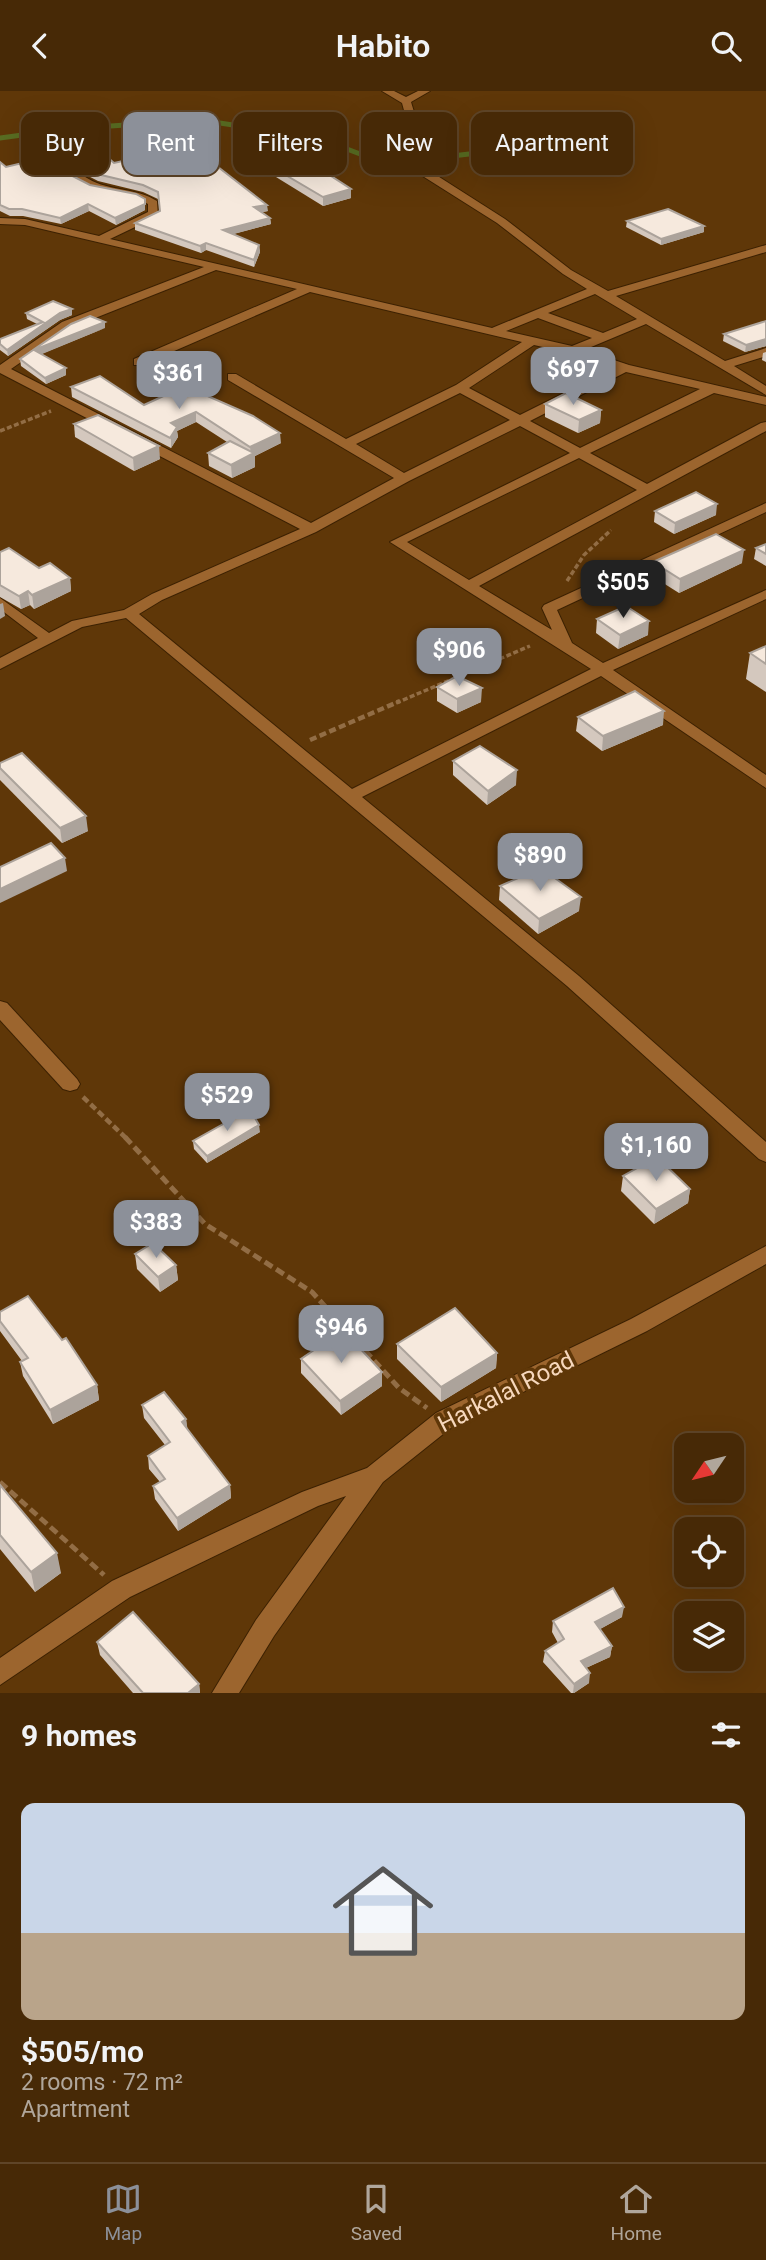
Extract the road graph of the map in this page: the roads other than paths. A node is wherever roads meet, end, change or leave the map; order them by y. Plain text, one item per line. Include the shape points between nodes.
1 (387, 91) edge
2 (425, 91) edge
3 (406, 101) junction
4 (73, 175) edge
5 (0, 221) edge
6 (25, 222) junction
7 (0, 232) edge
8 (101, 240) junction
9 (766, 249) edge
10 (214, 267) junction
11 (307, 289) junction
12 (600, 293) junction
13 (536, 313) junction
14 (645, 320) junction
15 (492, 332) junction
16 (602, 337) junction
17 (530, 342) junction
18 (573, 350) junction
19 (766, 352) edge
20 (138, 362) dead end
21 (722, 366) junction
22 (625, 368) junction
23 (232, 377) dead end
24 (460, 388) junction
25 (713, 389) junction
26 (766, 391) edge
27 (766, 401) edge
28 (519, 420) junction
29 (766, 426) edge
30 (344, 445) junction
31 (580, 453) junction
32 (404, 478) junction
33 (648, 490) junction
34 (766, 507) edge
35 (311, 529) junction
36 (468, 586) junction
37 (766, 594) edge
38 (0, 602) edge
39 (129, 613) junction
40 (49, 640) junction
41 (559, 641) junction
42 (0, 664) edge
43 (601, 670) junction
44 (766, 783) edge
45 (351, 796) junction
46 (0, 1008) edge
47 (70, 1084) road end
48 (766, 1154) edge
49 (766, 1254) edge
50 (375, 1475) junction
51 (0, 1673) edge
52 (225, 1693) edge

1 - 3 street
2 - 3 street
3 - 12 street via 413,125 401,145 406,161 501,221
4 - 8 street via 96,187 140,195 153,203 154,213
5 - 6 street
6 - 7 street
6 - 8 street
8 - 10 street
9 - 12 street
10 - 11 street
10 - 35 street via 66,325 2,369
11 - 15 street
11 - 20 street
12 - 13 street
12 - 14 street
13 - 15 street
13 - 16 street
14 - 16 street
14 - 21 street
15 - 17 street
16 - 18 street
17 - 18 street
17 - 24 street
18 - 22 street
19 - 21 street
21 - 26 street
22 - 25 street
22 - 28 street
23 - 30 street
24 - 28 street
24 - 30 street
25 - 27 street
25 - 31 street
28 - 31 street
28 - 32 street
29 - 33 street
30 - 32 street
31 - 33 street
31 - 36 street via 397,542
32 - 35 street
33 - 36 street
34 - 41 street via 549,608
35 - 39 street
36 - 41 street
37 - 43 street
38 - 40 street
39 - 40 street via 77,624
39 - 45 street
40 - 42 street
41 - 43 street
43 - 44 street
43 - 45 street
45 - 48 street via 573,981
46 - 47 street
49 - 50 street, Harkalal Road via 639,1325 444,1420
50 - 51 street via 310,1499 121,1589
50 - 52 street, Harkalal Road via 265,1627

